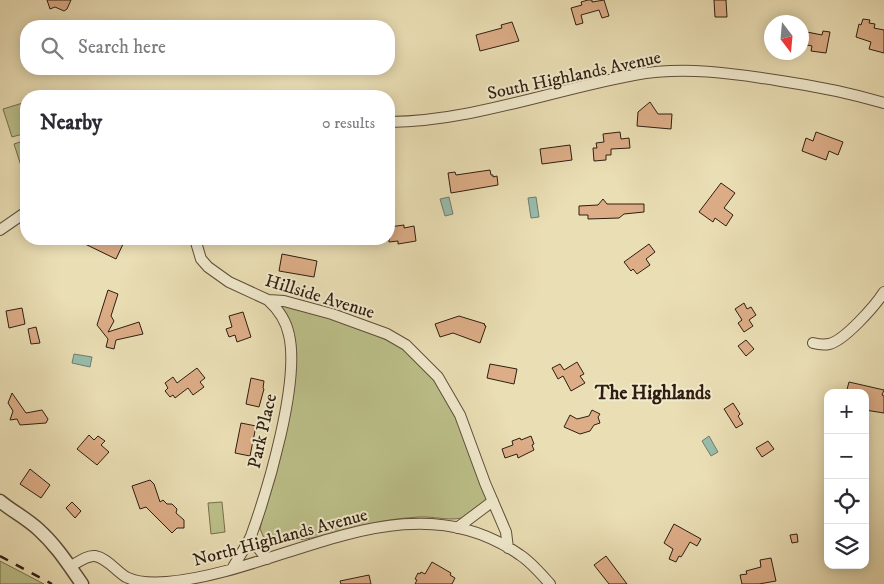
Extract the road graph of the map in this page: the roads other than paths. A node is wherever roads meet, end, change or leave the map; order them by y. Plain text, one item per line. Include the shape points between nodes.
1 (884, 103) edge
2 (395, 122) edge
3 (20, 216) edge
4 (0, 230) edge
5 (197, 245) edge
6 (884, 292) edge
7 (268, 300) junction
8 (813, 343) dead end
9 (0, 501) edge
10 (493, 501) junction
11 (457, 528) junction
12 (250, 538) junction
13 (508, 548) junction
14 (267, 558) junction
15 (232, 569) junction
16 (76, 575) edge
17 (550, 584) edge

1 - 2 street, South Highlands Avenue via 816,86 744,75 704,71 663,72 634,75 442,118
3 - 4 street
5 - 7 street, Hillside Avenue via 201,259 208,267 228,282
6 - 8 street via 845,334 830,344
7 - 10 street, Hillside Avenue via 332,314 387,334 406,345 438,377 447,391 460,415
7 - 12 street, Park Place via 285,320 289,335 289,380 276,448
9 - 16 street via 38,529
10 - 11 street
10 - 13 street, Hillside Avenue via 506,532
11 - 13 street, North Highlands Avenue via 481,533
11 - 14 street, North Highlands Avenue via 439,524 385,526 323,540
12 - 14 street
12 - 15 street, Park Place
13 - 17 street, North Highlands Avenue via 521,555
14 - 15 street, North Highlands Avenue
15 - 16 street, North Highlands Avenue via 193,578 153,582 127,577 94,556 89,557

